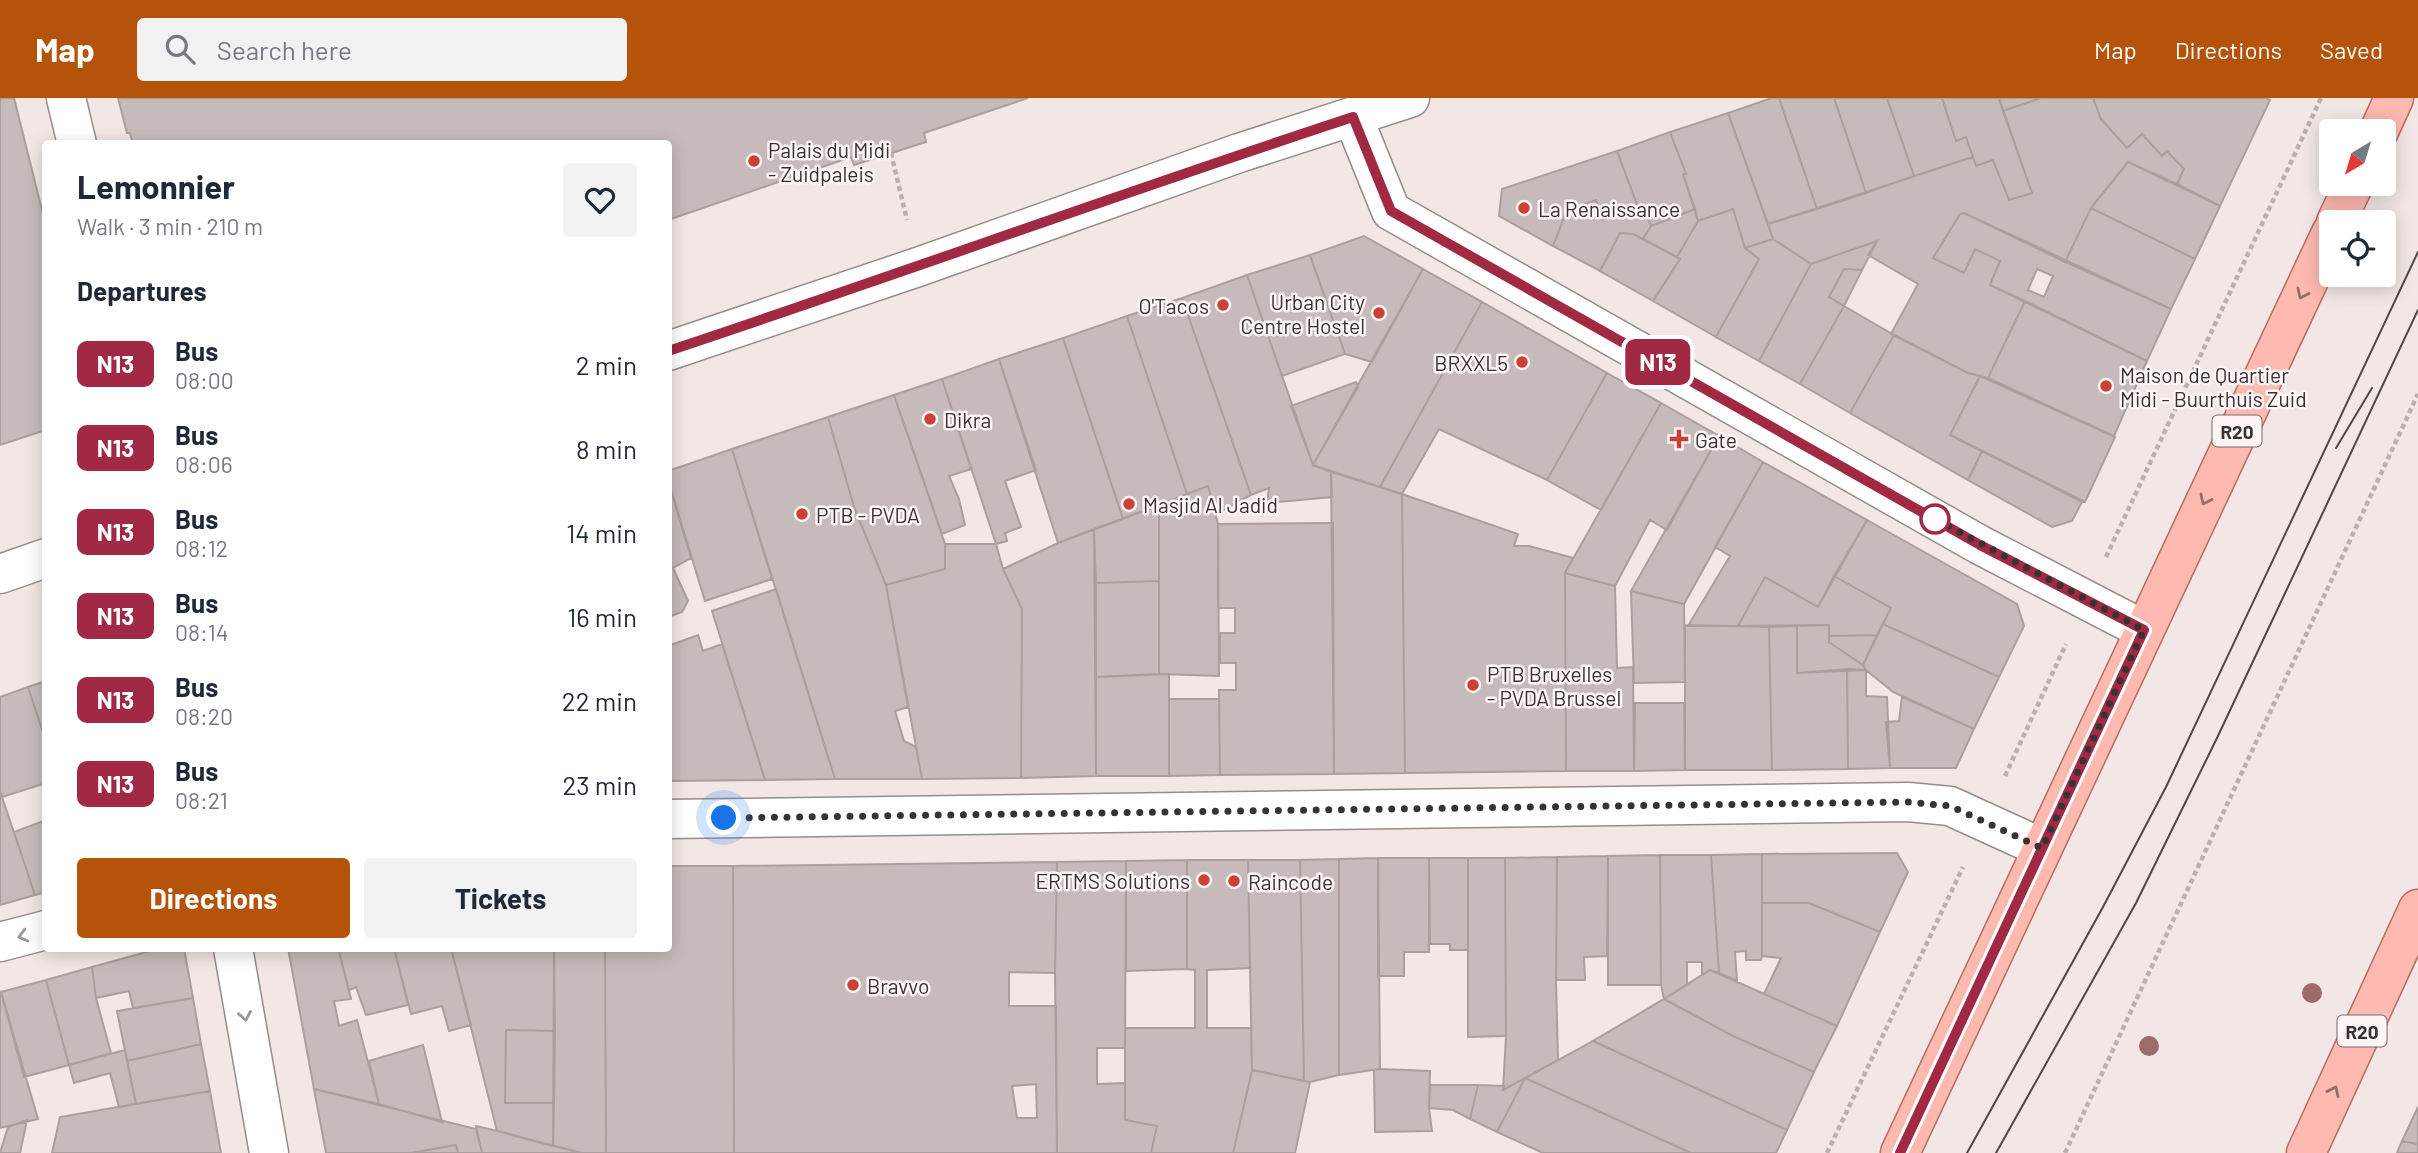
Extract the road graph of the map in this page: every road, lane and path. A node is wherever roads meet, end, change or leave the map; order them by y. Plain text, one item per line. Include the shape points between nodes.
1 (66, 98) edge
2 (1410, 98) edge
3 (2394, 98) edge
4 (1353, 117) junction
5 (2384, 119) edge
6 (76, 140) edge
7 (891, 153) dead end
8 (2319, 258) edge
9 (918, 267) junction
10 (672, 350) edge
11 (2418, 394) edge
12 (42, 559) edge
13 (0, 574) edge
14 (2144, 630) junction
15 (672, 819) edge
16 (2042, 848) junction
17 (2418, 909) edge
18 (42, 931) edge
19 (0, 942) edge
20 (234, 952) edge
21 (269, 1153) edge
22 (1900, 1153) edge
23 (2065, 1153) edge
24 (2306, 1153) edge

1 - 6 street
2 - 4 street
3 - 5 main road
4 - 9 street
4 - 14 street via 1391,211 1980,545
7 - 9 path
8 -> 14 main road, R20
9 - 10 street
11 - 23 path
12 - 13 street
14 - 16 main road, R20
15 - 16 street via 1908,802 1950,806
16 - 22 main road, R20
24 -> 17 main road, R20
18 -> 19 street
20 -> 21 street

